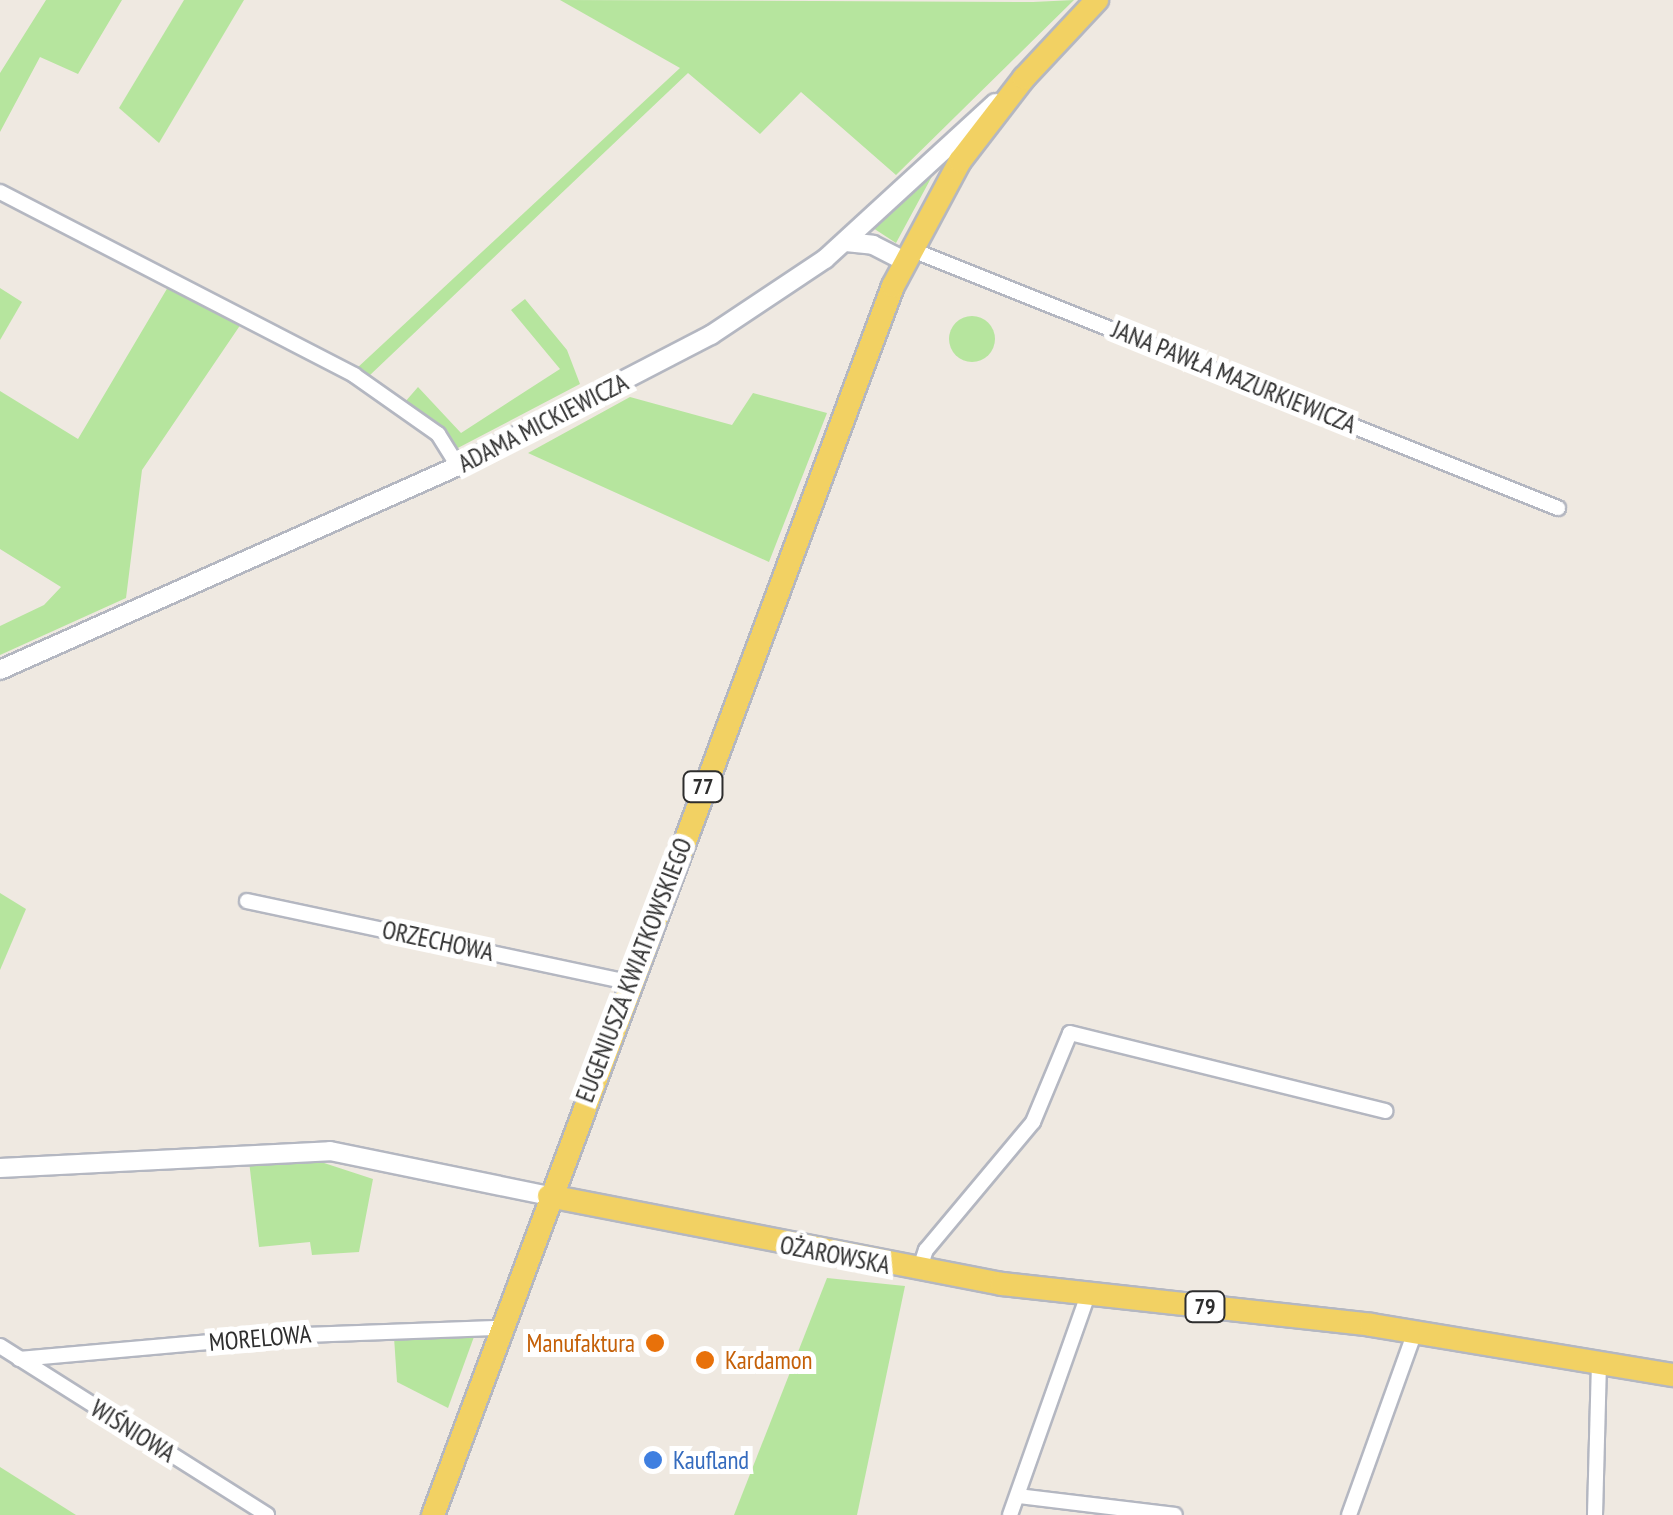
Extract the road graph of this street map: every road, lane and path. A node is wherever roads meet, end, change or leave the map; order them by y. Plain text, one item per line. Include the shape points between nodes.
1 (1097, 0) edge
2 (1024, 78) junction
3 (0, 192) edge
4 (846, 242) junction
5 (907, 255) junction
6 (458, 466) junction
7 (1558, 508) dead end
8 (0, 670) edge
9 (247, 901) dead end
10 (629, 982) junction
11 (1386, 1111) dead end
12 (0, 1168) edge
13 (549, 1196) junction
14 (918, 1270) junction
15 (1088, 1294) junction
16 (500, 1328) junction
17 (1415, 1332) junction
18 (0, 1346) edge
19 (20, 1358) junction
20 (1599, 1363) junction
21 (1673, 1375) edge
22 (1018, 1496) junction
23 (266, 1515) edge
24 (432, 1515) edge
25 (1010, 1515) edge
26 (1175, 1515) edge
27 (1349, 1515) edge
28 (1596, 1515) edge

1 - 2 main road, ADAMA MICKIEWICZA / 77
2 - 4 street, ADAMA MICKIEWICZA
2 - 5 main road, ADAMA MICKIEWICZA / 77 via 952,174
3 - 6 street via 354,375 438,434
4 - 5 street
4 - 6 street, ADAMA MICKIEWICZA via 724,328
5 - 7 street, JANA PAWŁA MAZURKIEWICZA
5 - 10 main road, EUGENIUSZA KWIATKOWSKIEGO / 77
6 - 8 street, ADAMA MICKIEWICZA
9 - 10 street, ORZECHOWA
10 - 13 main road, EUGENIUSZA KWIATKOWSKIEGO / 77
11 - 14 street via 1070,1033 1033,1122 926,1250
12 - 13 street, OŻAROWSKA via 330,1151
13 - 14 main road, OŻAROWSKA / 79
13 - 16 main road, EUGENIUSZA KWIATKOWSKIEGO / 77
14 - 15 main road, OŻAROWSKA / 79
15 - 17 main road, OŻAROWSKA / 79
15 - 22 street
16 - 19 street, MORELOWA via 297,1334
16 - 24 main road, EUGENIUSZA KWIATKOWSKIEGO / 77
17 - 20 main road, OŻAROWSKA / 79
17 - 27 street
18 - 19 street, WIŚNIOWA
19 - 23 street, WIŚNIOWA
20 - 21 main road, OŻAROWSKA / 79
20 - 28 street
22 - 25 street
22 - 26 street

